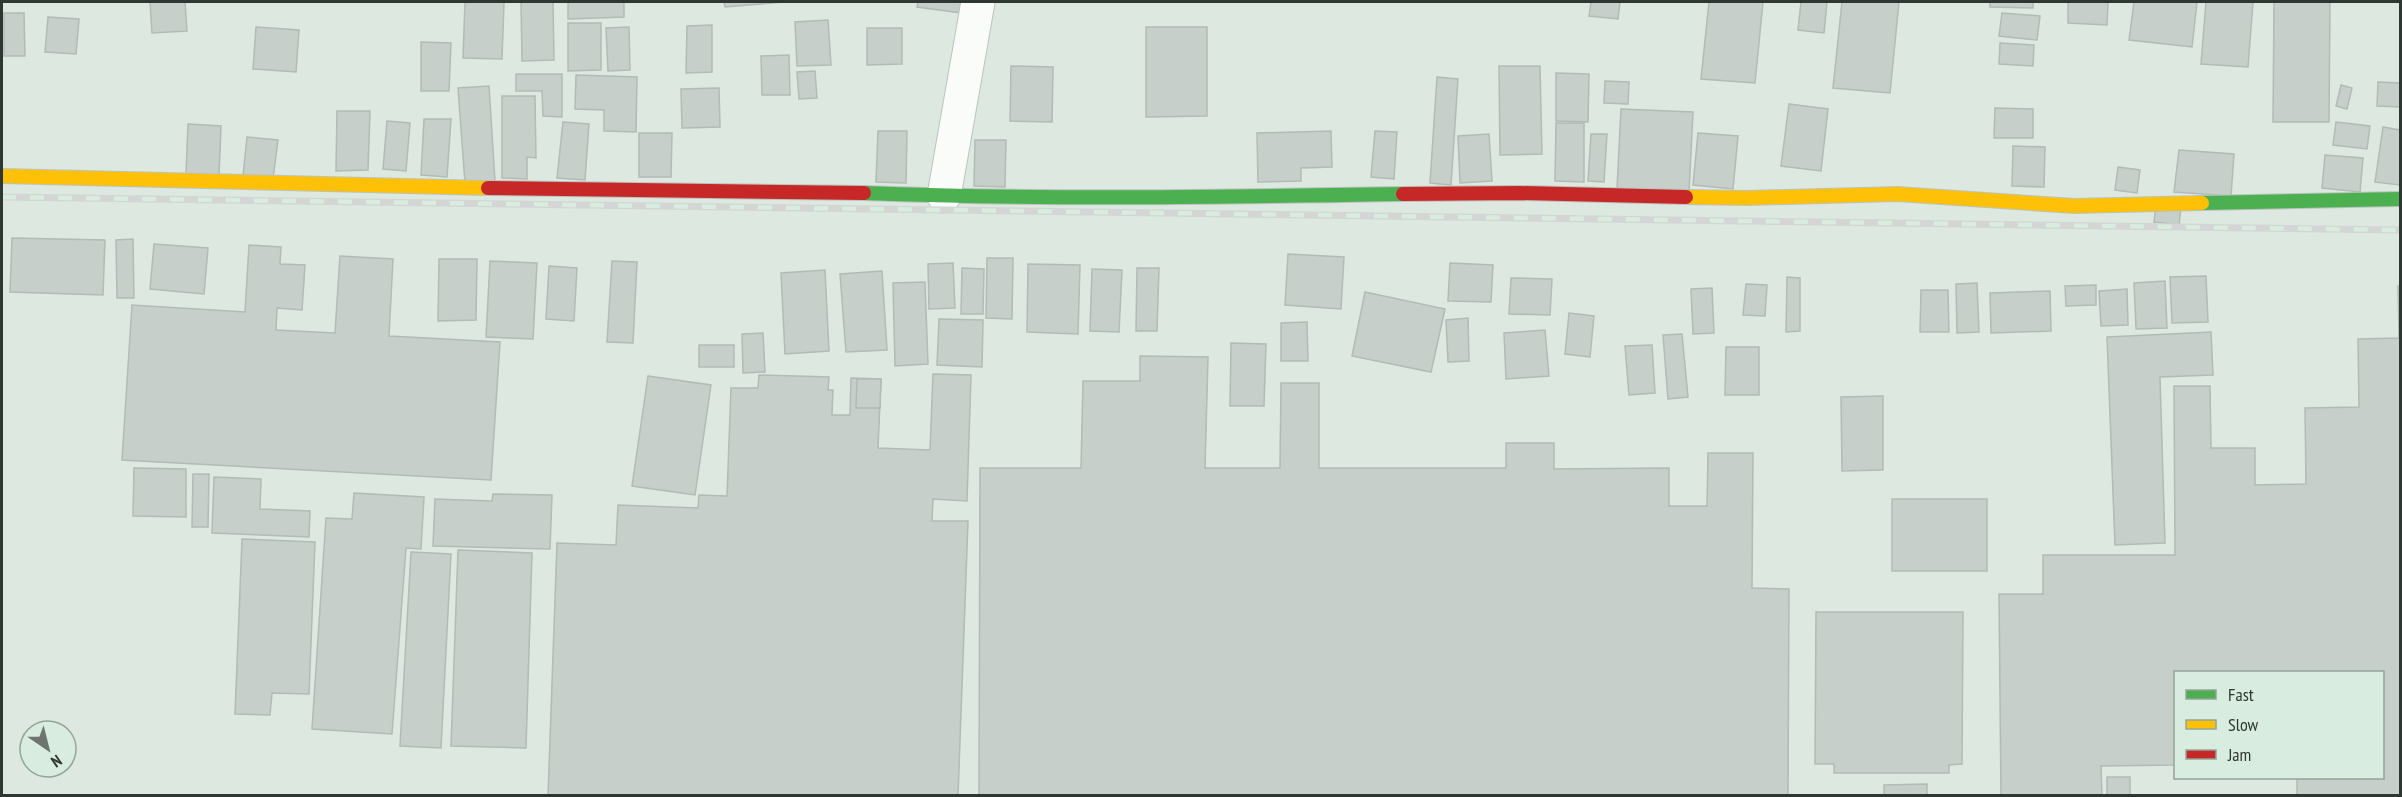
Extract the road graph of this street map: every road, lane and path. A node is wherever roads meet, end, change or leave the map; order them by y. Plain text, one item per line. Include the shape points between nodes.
1 (978, 2) edge
2 (2, 176) edge
3 (944, 196) junction
4 (2400, 199) edge

1 - 3 street
2 - 3 street
3 - 4 street via 1520,193 1747,198 1897,194 2074,206

